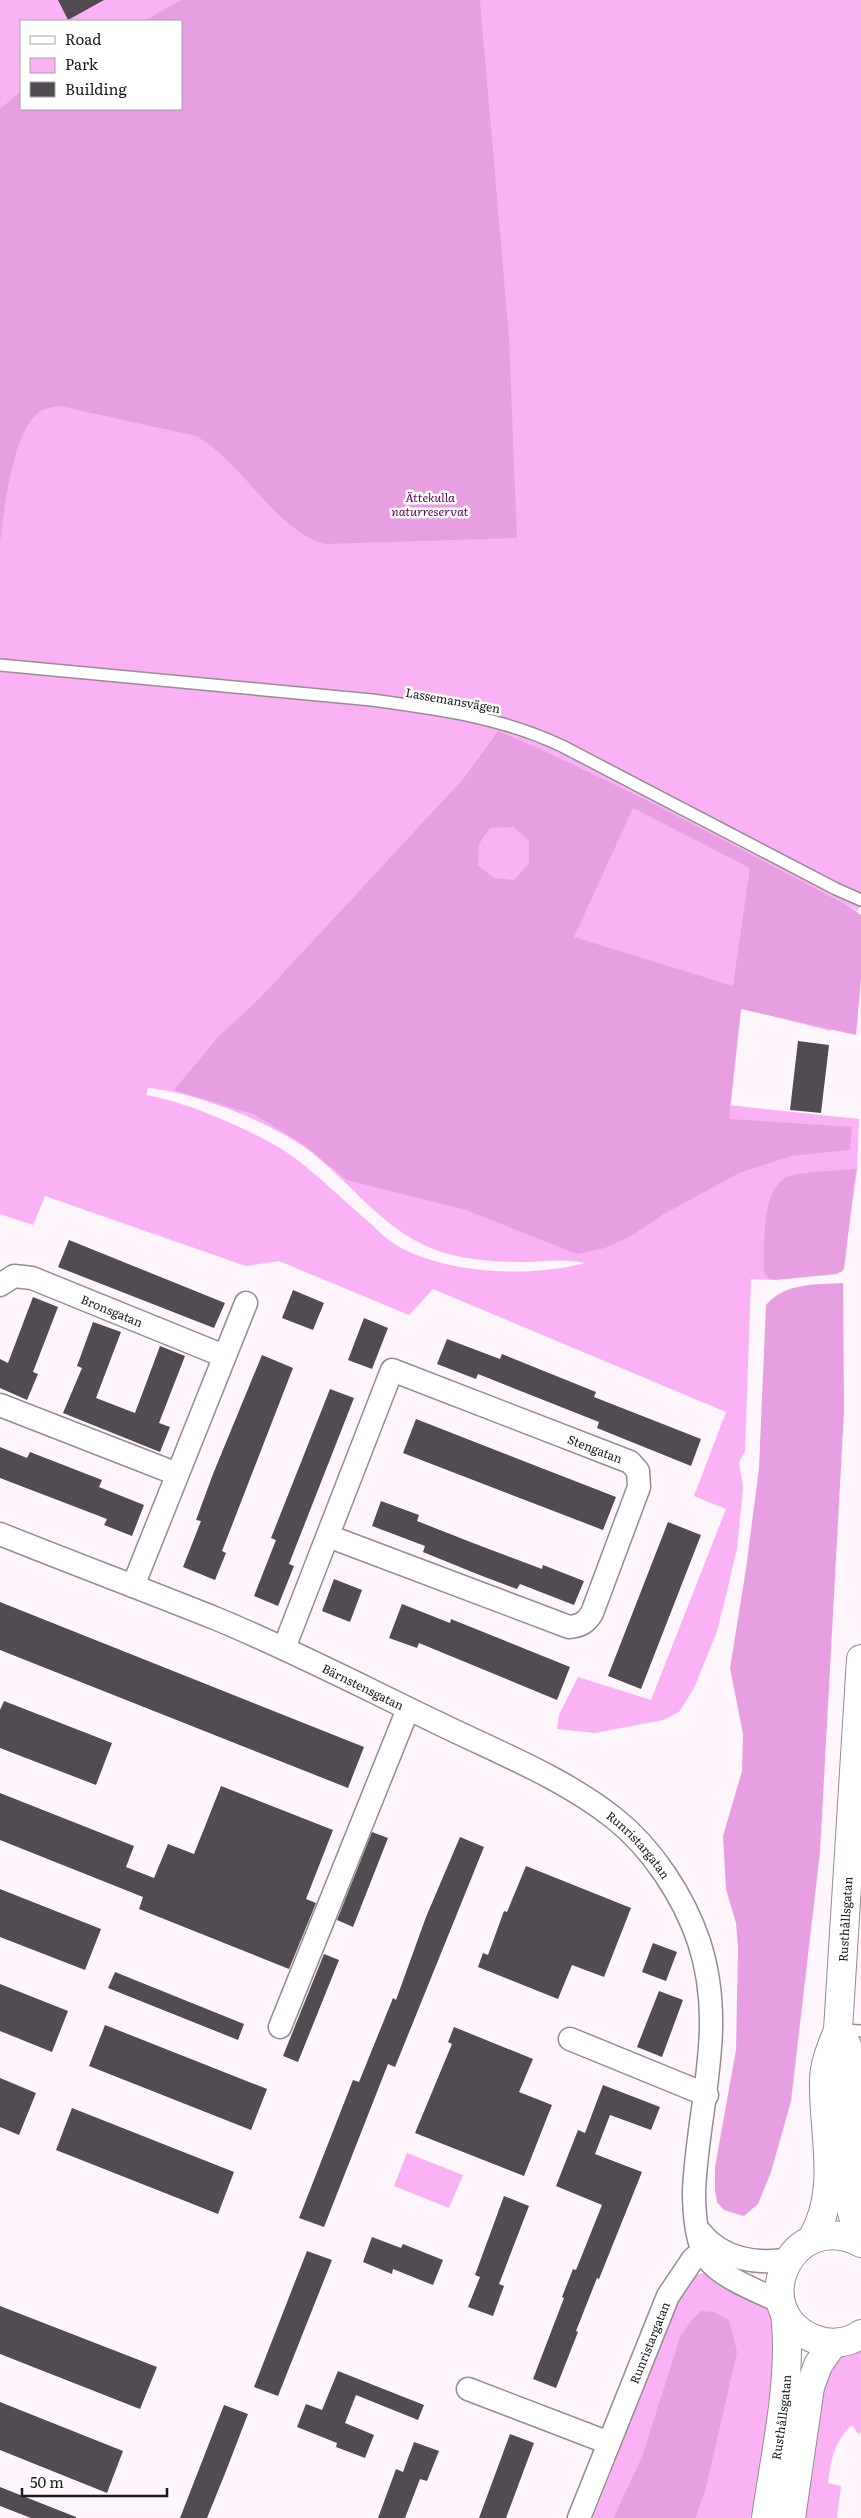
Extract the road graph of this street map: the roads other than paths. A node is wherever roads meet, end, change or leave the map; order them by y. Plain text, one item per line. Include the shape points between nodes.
1 (0, 665) edge
2 (861, 900) edge
3 (0, 1285) edge
4 (246, 1303) dead end
5 (224, 1356) junction
6 (0, 1405) edge
7 (178, 1474) junction
8 (0, 1534) edge
9 (328, 1536) junction
10 (133, 1586) junction
11 (284, 1648) junction
12 (861, 1659) edge
13 (408, 1708) junction
14 (858, 1778) edge
15 (280, 2028) dead end
16 (850, 2031) edge
17 (570, 2039) dead end
18 (706, 2096) junction
19 (812, 2239) junction
20 (861, 2239) edge
21 (704, 2242) junction
22 (861, 2243) edge
23 (789, 2259) junction
24 (787, 2315) junction
25 (853, 2337) edge
26 (468, 2389) dead end
27 (609, 2443) junction
28 (579, 2518) edge
29 (766, 2518) edge
30 (791, 2518) edge

1 - 2 lane, Lassemansvägen via 372,700 499,722 562,746
3 - 5 street, Bronsgatan via 14,1276 32,1278
4 - 5 street
5 - 7 street
6 - 7 street
7 - 10 street
8 - 10 street, Bärnstensgatan
9 - 9 street, Stengatan via 392,1370 630,1462 638,1471 638,1487 592,1613 588,1620 577,1626 569,1627
9 - 11 street, Stengatan
10 - 11 street, Bärnstensgatan
11 - 13 street, Bärnstensgatan
12 - 14 main road, Rusthållsgatan
13 - 15 street, Bärnstensgatan
13 - 18 street, Runristargatan via 562,1784 615,1819 658,1865 699,1942 705,1970 712,2029
14 - 16 main road, Rusthållsgatan
16 - 19 main road, Rusthållsgatan via 828,2056 824,2080 828,2197 824,2216
16 - 20 main road, Rusthållsgatan via 847,2177 850,2204
17 - 18 street
18 - 21 street, Runristargatan via 695,2169 694,2210
19 - 22 main road via 839,2235
19 - 23 main road
21 - 23 street via 745,2259 765,2262
21 - 24 street, Runristargatan via 705,2256 719,2270
21 - 27 street, Runristargatan via 668,2296
23 - 24 main road, Rusthållsgatan via 779,2287
24 - 25 main road via 806,2336
24 - 29 main road, Rusthållsgatan via 786,2369
25 - 30 main road, Rusthållsgatan via 818,2365 810,2387
26 - 27 street
27 - 28 street, Runristargatan

